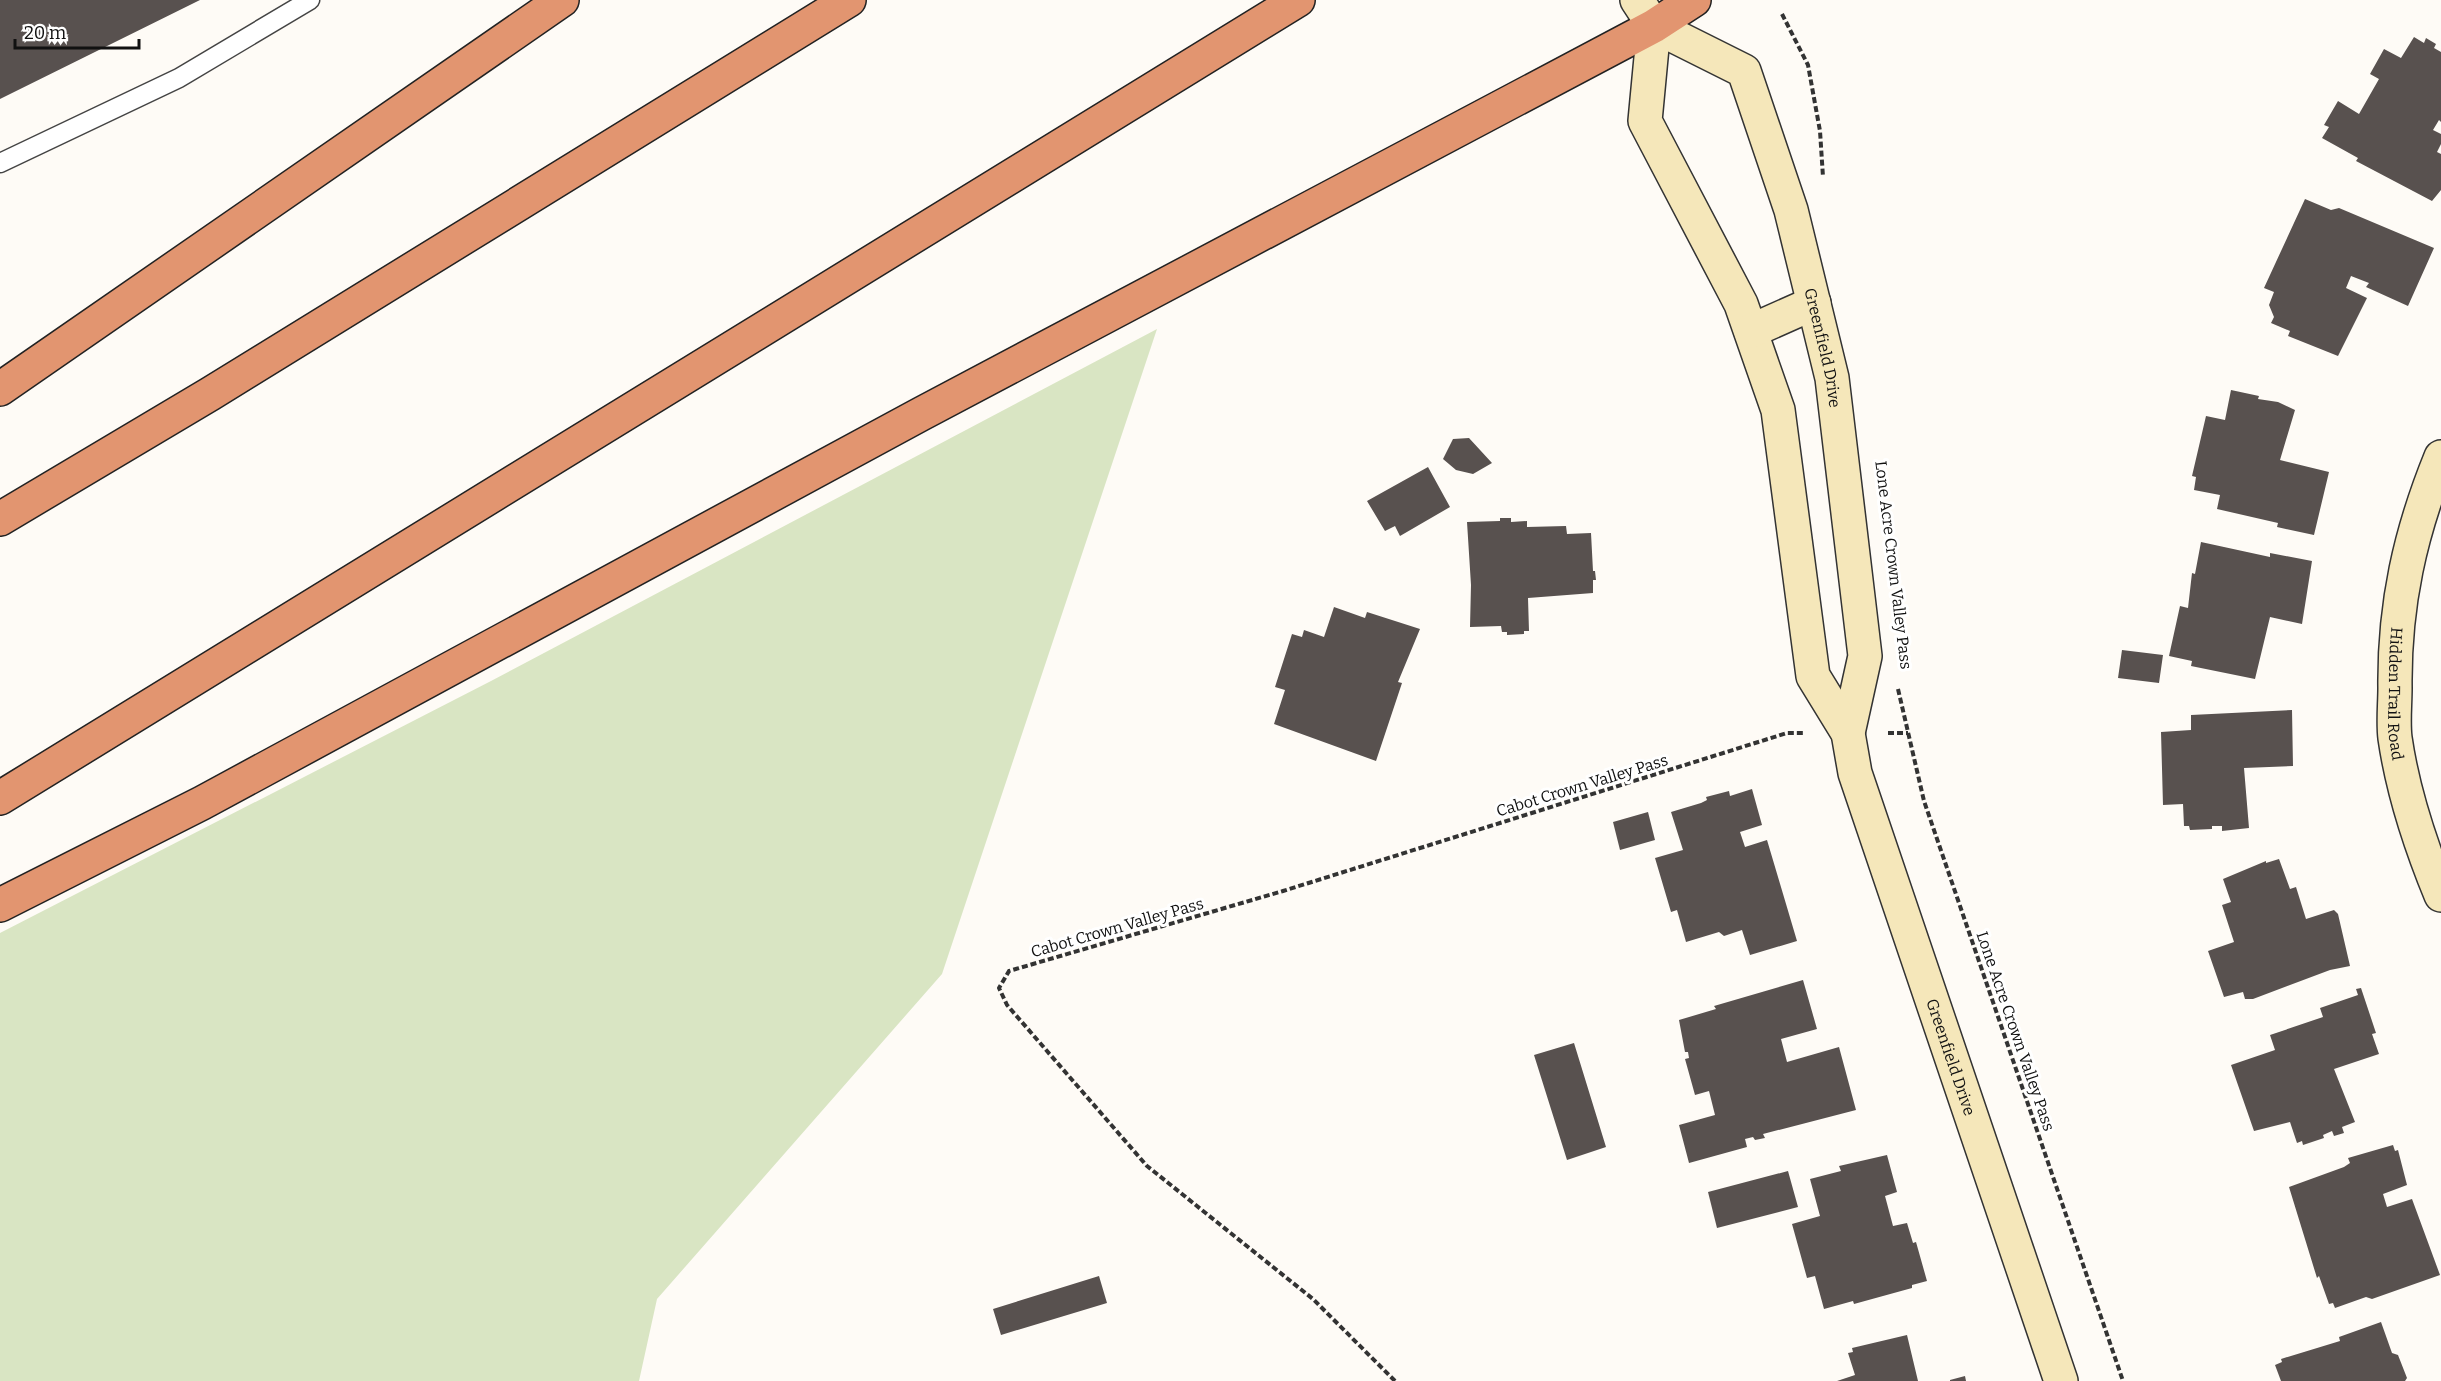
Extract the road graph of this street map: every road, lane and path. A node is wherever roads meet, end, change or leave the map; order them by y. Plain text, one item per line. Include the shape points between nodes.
1 (310, 0) edge
2 (562, 0) edge
3 (849, 0) edge
4 (1298, 0) edge
5 (1694, 0) edge
6 (1645, 13) edge
7 (1782, 14) dead end
8 (0, 163) edge
9 (1824, 189) dead end
10 (1814, 303) junction
11 (1751, 331) junction
12 (0, 389) edge
13 (2441, 457) edge
14 (0, 519) edge
15 (1898, 687) dead end
16 (1787, 733) dead end
17 (1848, 733) junction
18 (0, 798) edge
19 (2441, 895) edge
20 (0, 905) edge
21 (1395, 1381) edge
22 (2061, 1381) edge
23 (2123, 1381) edge

1 - 8 lane via 179,78
2 - 12 highway
3 - 14 highway
4 - 18 highway
5 - 6 highway
6 - 10 street, Greenfield Drive via 1744,72 1791,210
6 - 11 street, Greenfield Drive via 1645,121 1741,304
6 - 20 highway via 921,414 202,803
7 - 9 path via 1808,65 1820,131
10 - 11 street
10 - 17 street, Greenfield Drive via 1832,378 1865,656
11 - 17 street, Greenfield Drive via 1778,410 1813,676
13 - 19 street, Hidden Trail Road via 2421,507 2401,585 2395,659 2395,736 2415,830
15 - 23 path, Lone Acre Crown Valley Pass via 1924,801
16 - 21 path, Cabot Crown Valley Pass via 1294,888 1009,970 999,988 1007,1005 1147,1166 1313,1299
17 - 22 street, Greenfield Drive via 1855,773

